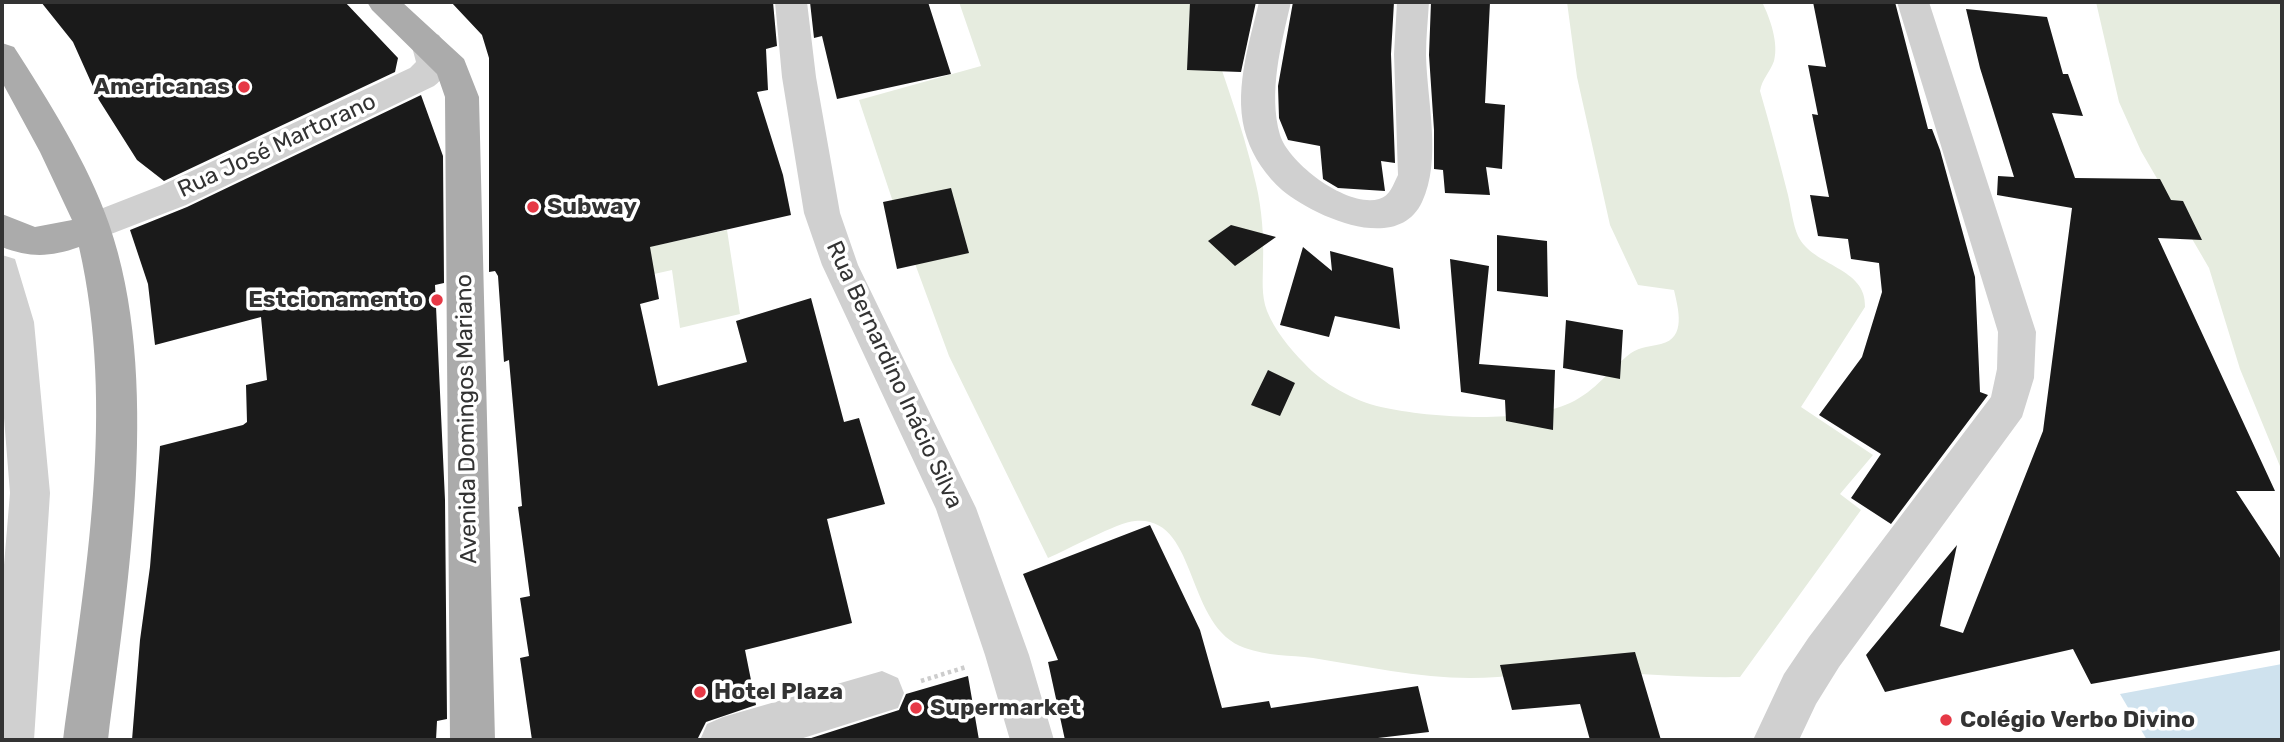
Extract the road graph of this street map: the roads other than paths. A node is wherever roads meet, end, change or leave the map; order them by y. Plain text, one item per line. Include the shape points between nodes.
1 (383, 2) edge
2 (791, 2) edge
3 (1275, 2) edge
4 (1413, 2) edge
5 (1913, 2) edge
6 (427, 43) junction
7 (2, 55) edge
8 (93, 227) junction
9 (2, 228) edge
10 (2, 270) edge
11 (1800, 689) junction
12 (882, 693) road end
13 (12, 740) edge
14 (86, 740) edge
15 (473, 740) edge
16 (723, 740) edge
17 (1032, 740) edge
18 (1775, 740) edge
19 (1793, 740) edge

1 - 6 main road
2 - 17 street, Rua Bernardino Inácio Silva via 822,212 840,265 956,508
3 - 4 street via 1261,62 1259,106 1270,154 1312,194 1359,213 1396,209 1413,188
5 - 11 street via 2017,332 2015,384 2008,405 1853,610
6 - 8 street, Rua José Martorano via 434,63 422,77 174,195
6 - 15 main road, Avenida Domingos Mariano via 452,68 462,97
7 - 8 main road via 57,150
8 - 9 main road via 63,239 35,243 13,239
8 - 14 main road via 114,328 116,444
10 - 13 street via 15,322 30,493
11 - 18 street
11 - 19 street
12 - 16 street

